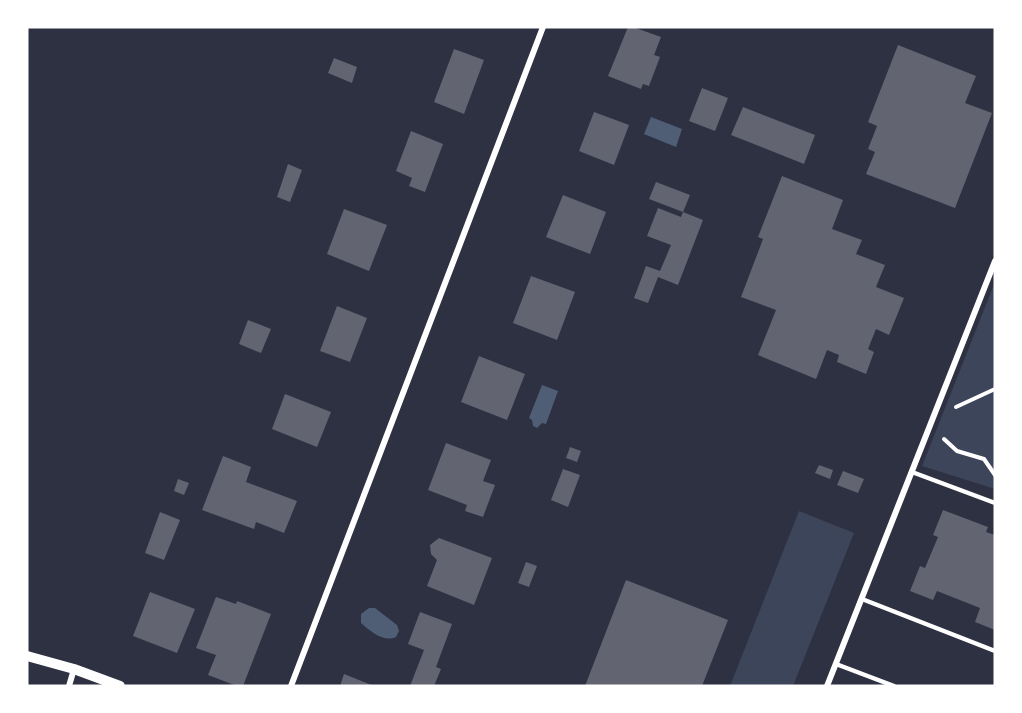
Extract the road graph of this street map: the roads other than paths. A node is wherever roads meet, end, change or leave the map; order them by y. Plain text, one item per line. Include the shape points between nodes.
1 (543, 27) edge
2 (995, 261) edge
3 (912, 472) junction
4 (995, 503) edge
5 (862, 599) junction
6 (995, 651) edge
7 (27, 656) edge
8 (836, 664) junction
9 (74, 669) junction
10 (69, 686) edge
11 (120, 686) edge
12 (291, 686) edge
13 (827, 686) edge
14 (894, 686) edge

1 - 12 street
2 - 3 street
3 - 4 lane
3 - 5 street
5 - 6 lane
5 - 8 street
7 - 9 street
8 - 13 street
8 - 14 lane
9 - 10 street
9 - 11 street

